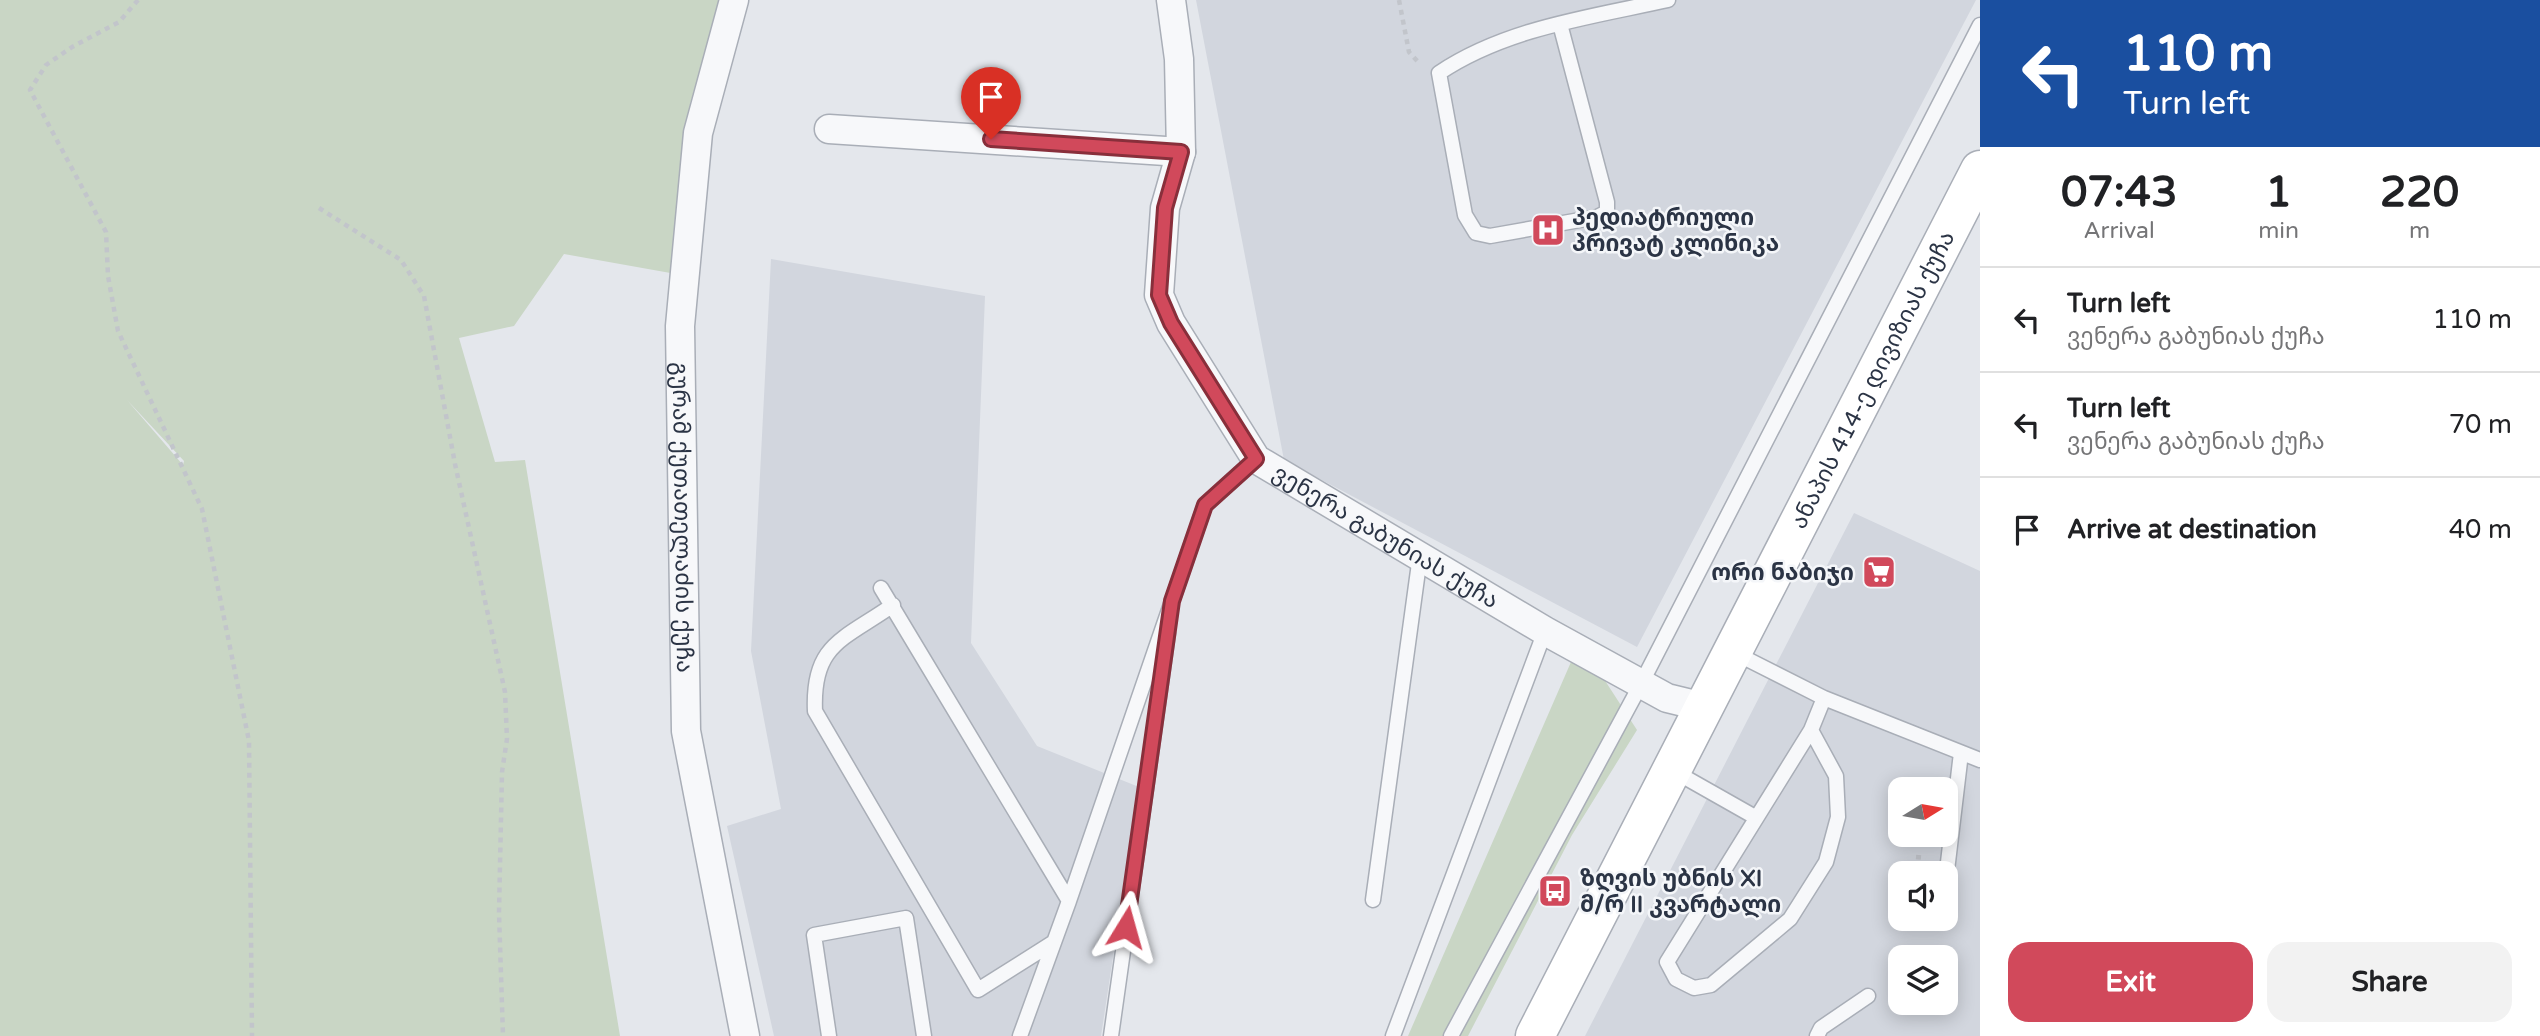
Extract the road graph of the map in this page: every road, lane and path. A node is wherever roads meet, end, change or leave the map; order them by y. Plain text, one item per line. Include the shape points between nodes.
1 (138, 0) edge
2 (734, 0) edge
3 (1171, 0) edge
4 (1399, 0) edge
5 (1668, 0) edge
6 (1560, 24) junction
7 (1980, 25) edge
8 (1439, 73) junction
9 (829, 129) dead end
10 (1181, 152) junction
11 (1980, 170) edge
12 (319, 208) dead end
13 (1256, 459) junction
14 (1420, 556) junction
15 (881, 587) dead end
16 (1172, 601) junction
17 (893, 606) junction
18 (1545, 631) junction
19 (1732, 651) junction
20 (1641, 684) junction
21 (1824, 698) junction
22 (1703, 707) junction
23 (1811, 730) junction
24 (1961, 753) junction
25 (1980, 760) edge
26 (1671, 770) junction
27 (1755, 817) junction
28 (1948, 861) edge
29 (1373, 900) dead end
30 (1069, 901) junction
31 (1054, 942) junction
32 (1868, 996) dead end
33 (252, 1036) edge
34 (503, 1036) edge
35 (745, 1036) edge
36 (829, 1036) edge
37 (924, 1036) edge
38 (1020, 1036) edge
39 (1111, 1036) edge
40 (1393, 1036) edge
41 (1451, 1036) edge
42 (1535, 1036) edge
43 (1816, 1036) edge

1 - 33 path via 119,22 46,65 30,90 106,232 118,331 202,509 249,741
2 - 35 street, გურამ ქუთათელაძის ქუჩა via 698,133 680,326 686,731
3 - 10 street, ვენერა გაბუნიას ქუჩა via 1179,59
4 - 8 path via 1409,52 1421,65
5 - 6 lane
6 - 8 lane via 1469,53
6 - 8 lane via 1607,202 1607,212 1597,217 1490,236 1476,233 1465,215
7 - 20 lane
9 - 10 street
10 - 13 street, ვენერა გაბუნიას ქუჩა via 1165,208 1159,295 1171,323
11 - 19 main road, ანაპის 414-ე დივიზიას ქუჩა
12 - 34 path via 401,260 424,296 454,464 505,692 499,913
13 - 14 street, ვენერა გაბუნიას ქუჩა
13 - 16 lane via 1205,505
14 - 18 street, ვენერა გაბუნიას ქუჩა
14 - 29 lane
15 - 17 lane
16 - 30 lane
16 - 39 lane
17 - 30 lane
17 - 31 lane via 826,652 814,681 815,711 978,990
18 - 20 street, ვენერა გაბუნიას ქუჩა
18 - 40 lane
19 - 21 lane
19 - 22 main road, ანაპის 414-ე დივიზიას ქუჩა
20 - 22 street, ვენერა გაბუნიას ქუჩა via 1667,698
20 - 41 lane
21 - 23 lane
21 - 24 lane
22 - 26 main road, ანაპის 414-ე დივიზიას ქუჩა
23 - 27 lane
23 - 27 lane via 1836,776 1838,817 1826,862 1790,919 1711,985 1694,988 1676,979 1667,962
24 - 25 lane
24 - 28 lane
26 - 27 lane
26 - 42 main road, ანაპის 414-ე დივიზიას ქუჩა
30 - 31 lane
31 - 38 lane
32 - 43 lane
36 - 37 lane via 814,935 906,918

